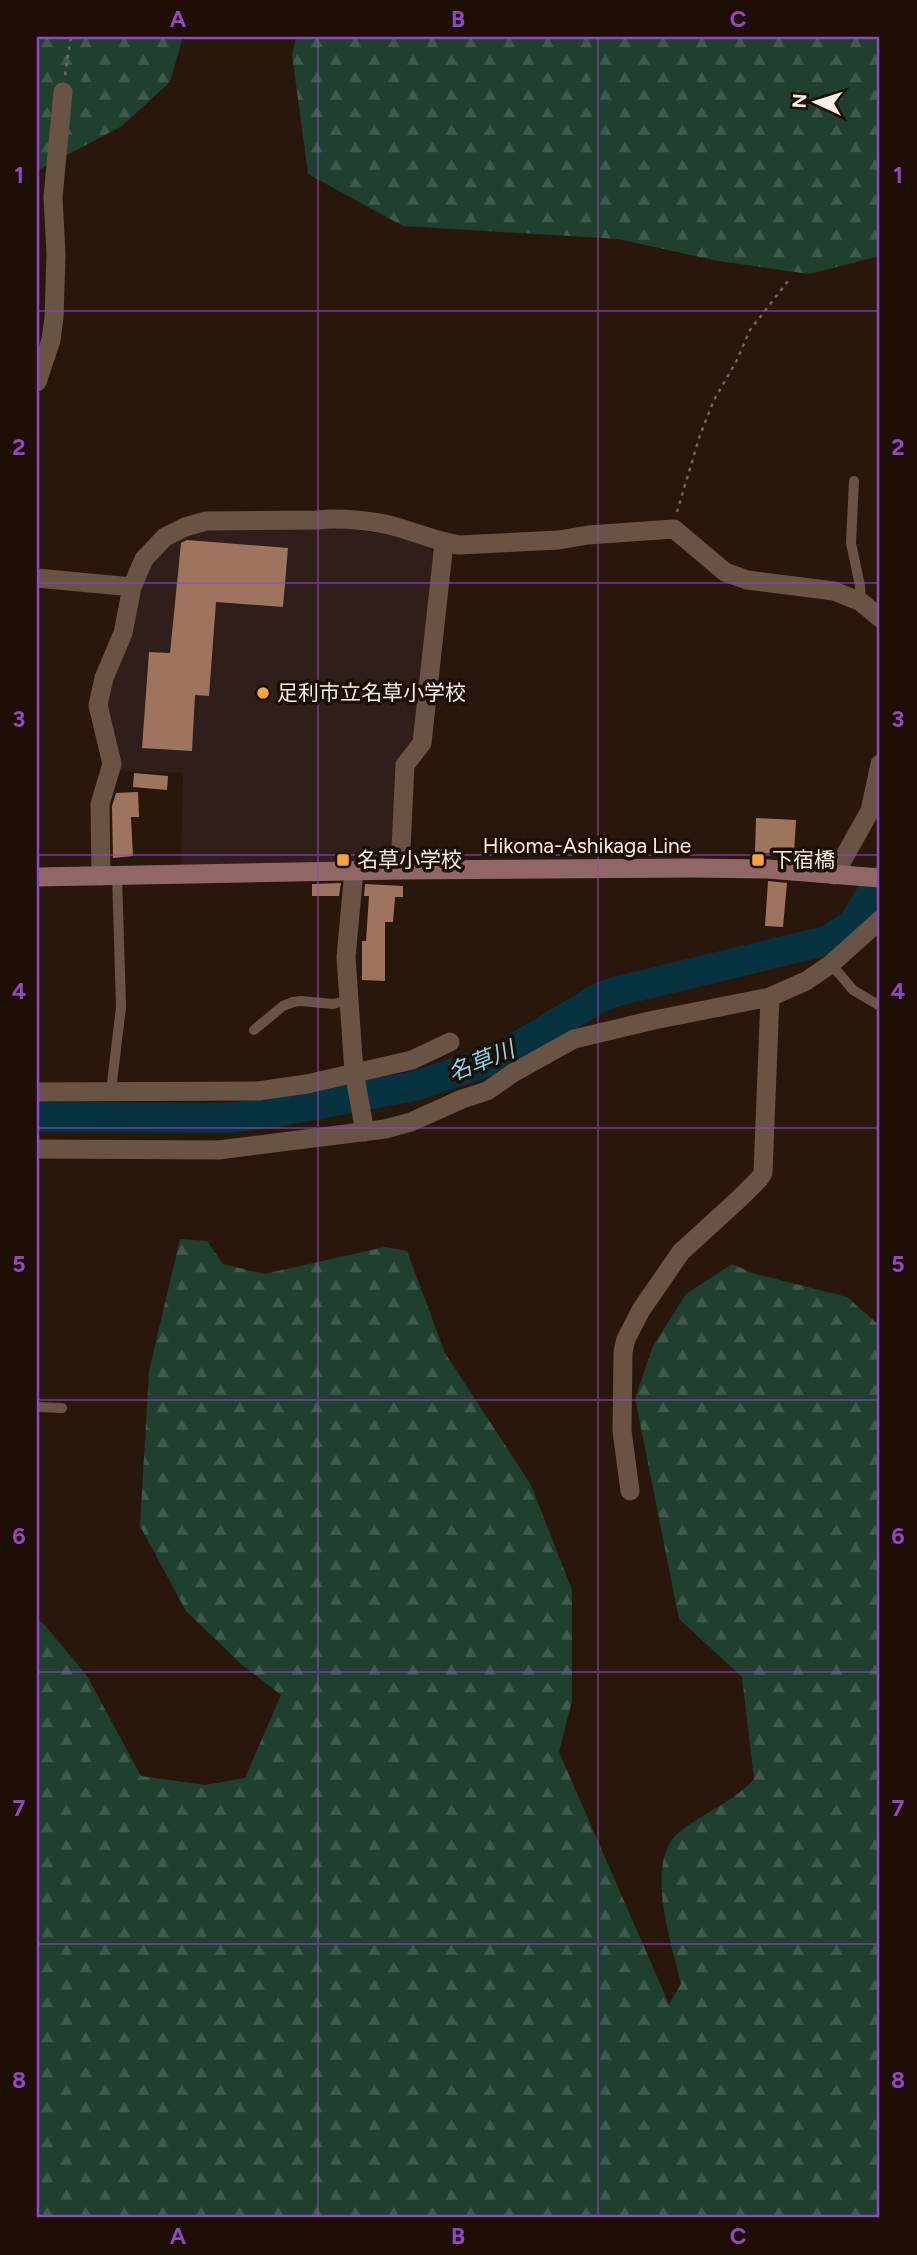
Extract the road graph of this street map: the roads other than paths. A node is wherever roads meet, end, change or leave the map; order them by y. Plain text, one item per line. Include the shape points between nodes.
1 (63, 92) road end
2 (37, 382) edge
3 (853, 481) dead end
4 (444, 543) junction
5 (37, 578) edge
6 (132, 587) junction
7 (861, 602) junction
8 (880, 618) edge
9 (880, 764) edge
10 (400, 870) junction
11 (354, 871) junction
12 (109, 875) junction
13 (839, 875) junction
14 (37, 877) edge
15 (880, 878) edge
16 (880, 920) edge
17 (831, 964) junction
18 (770, 997) junction
19 (350, 1000) junction
20 (880, 1006) edge
21 (254, 1030) dead end
22 (450, 1042) dead end
23 (355, 1077) junction
24 (111, 1091) junction
25 (37, 1092) edge
26 (364, 1128) junction
27 (37, 1149) edge
28 (37, 1407) edge
29 (62, 1408) dead end
30 (630, 1491) dead end

1 - 2 street via 52,197 54,318
3 - 7 lane via 851,543
4 - 6 street via 397,527 330,518 206,521 185,527 154,546
4 - 7 street via 559,540 674,528 713,564 737,577 834,591
4 - 10 street via 422,743 405,765
5 - 6 street
6 - 12 street via 123,634 98,705 111,764 100,804
7 - 8 street
9 - 13 street via 870,811
10 - 11 main road, Hikoma-Ashikaga Line
10 - 13 main road, Hikoma-Ashikaga Line via 707,868
11 - 12 main road, Hikoma-Ashikaga Line
11 - 19 street via 346,957
12 - 14 main road, Hikoma-Ashikaga Line
12 - 24 lane via 121,1007
13 - 15 main road
16 - 17 street
17 - 18 street
17 - 20 lane via 853,990
18 - 26 street via 574,1039 487,1091 411,1122
18 - 30 street via 763,1173 681,1252 626,1339 622,1431
19 - 21 lane via 293,1002
19 - 23 street
22 - 23 street via 412,1060
23 - 24 street via 258,1091
23 - 26 street
24 - 25 street
26 - 27 street via 218,1150
28 - 29 lane

